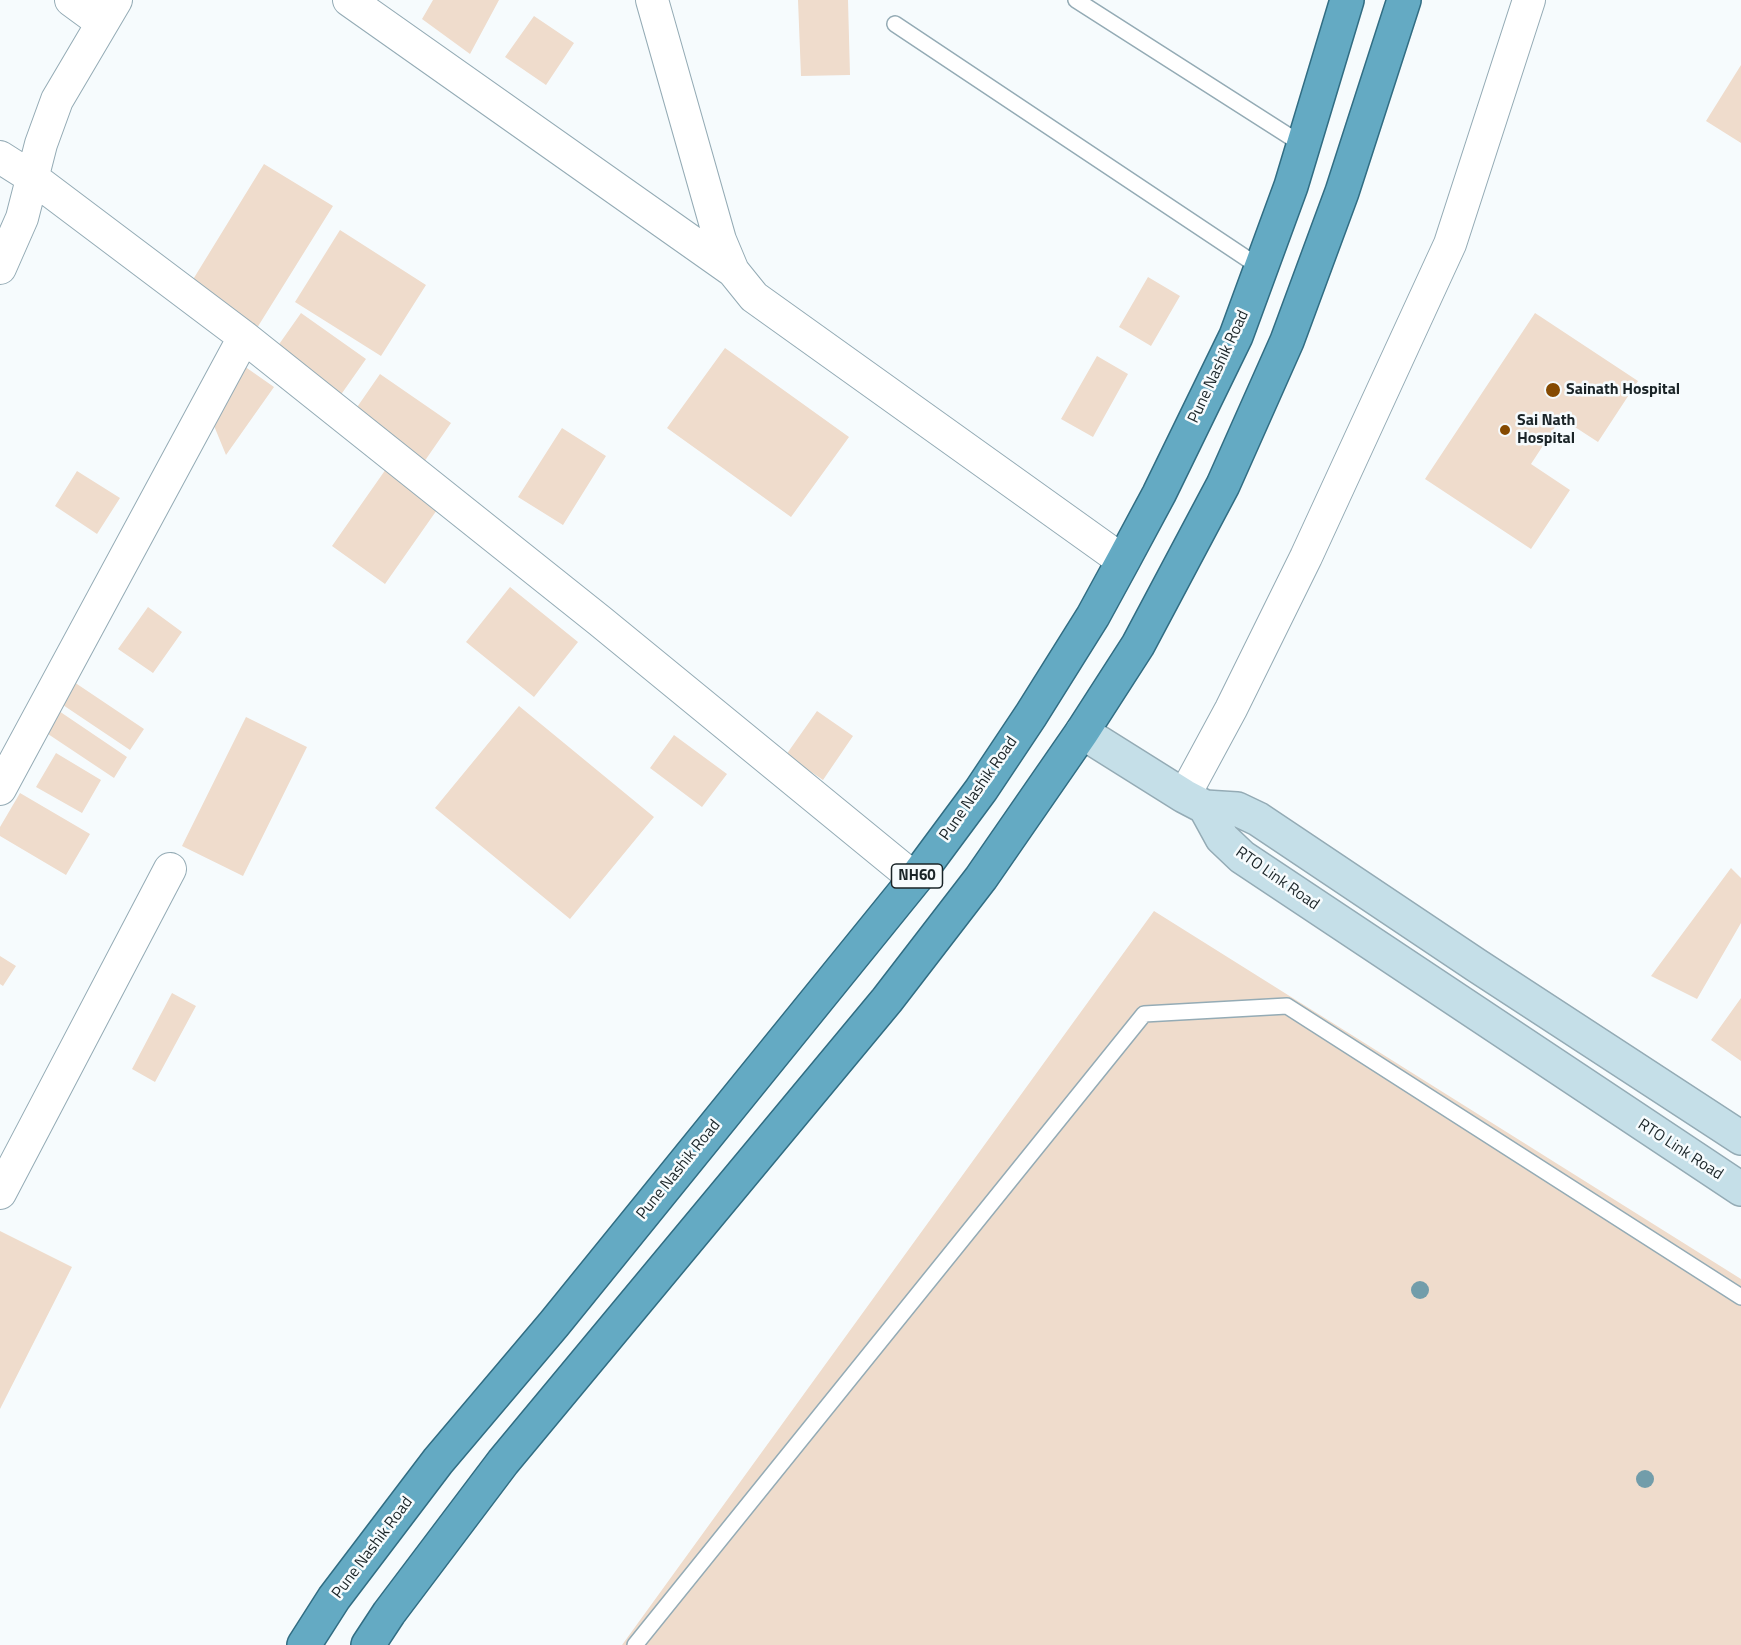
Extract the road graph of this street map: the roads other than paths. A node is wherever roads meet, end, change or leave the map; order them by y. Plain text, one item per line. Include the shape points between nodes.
1 (71, 0) edge
2 (349, 0) edge
3 (652, 0) edge
4 (1076, 0) edge
5 (1347, 0) edge
6 (1404, 0) edge
7 (1528, 0) edge
8 (109, 11) edge
9 (895, 24) dead end
10 (1303, 145) junction
11 (0, 157) edge
12 (33, 178) junction
13 (0, 268) edge
14 (1261, 268) junction
15 (733, 271) junction
16 (244, 337) junction
17 (1123, 561) junction
18 (1082, 732) junction
19 (0, 789) edge
20 (1194, 802) junction
21 (171, 869) dead end
22 (915, 879) junction
23 (1741, 1138) edge
24 (1741, 1189) edge
25 (0, 1193) edge
26 (1741, 1297) edge
27 (304, 1645) edge
28 (368, 1645) edge
29 (635, 1645) edge

1 - 8 street
2 - 15 street
3 - 15 street via 720,240
4 - 10 lane
5 - 10 highway, Pune Nashik Road / NH60
6 - 18 highway, NH60 via 1342,192 1287,341 1223,485 1138,645
7 - 20 street via 1450,244 1306,558 1231,709
8 - 12 street via 57,100
9 - 14 lane
10 - 14 highway, Pune Nashik Road / NH60
11 - 12 street
12 - 13 street via 22,218
12 - 16 street
14 - 17 highway, Pune Nashik Road / NH60 via 1236,336
15 - 17 street via 754,297
16 - 19 street
16 - 22 street
17 - 22 highway, Pune Nashik Road / NH60 via 1031,715
18 - 20 main road
18 - 28 highway, NH60 via 981,878 887,1000 503,1462
20 - 23 main road via 1237,809 1258,819
20 - 24 main road, RTO Link Road via 1242,857
21 - 25 street
22 - 27 highway, Pune Nashik Road / NH60 via 438,1461 334,1598
26 - 29 lane via 1287,1006 1144,1014

